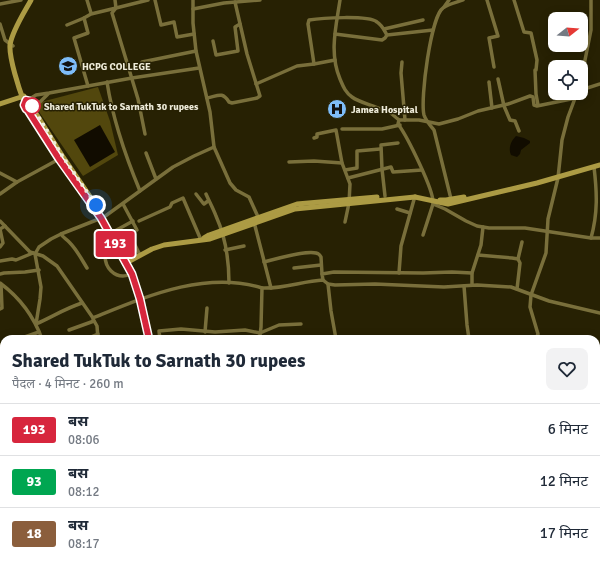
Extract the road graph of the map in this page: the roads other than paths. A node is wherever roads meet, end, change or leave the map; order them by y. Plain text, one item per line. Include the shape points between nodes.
1 (21, 0) edge
2 (32, 0) edge
3 (87, 0) edge
4 (115, 0) edge
5 (148, 0) edge
6 (155, 0) edge
7 (193, 0) edge
8 (214, 0) edge
9 (260, 0) edge
10 (340, 0) edge
11 (449, 0) edge
12 (464, 0) edge
13 (487, 0) edge
14 (514, 0) edge
15 (591, 0) edge
16 (238, 1) edge
17 (0, 4) edge
18 (215, 5) junction
19 (116, 8) junction
20 (443, 8) junction
21 (193, 9) junction
22 (92, 13) junction
23 (84, 18) junction
24 (337, 18) junction
25 (423, 20) dead end
26 (0, 24) edge
27 (240, 24) junction
28 (67, 25) dead end
29 (384, 29) junction
30 (434, 30) junction
31 (194, 34) junction
32 (335, 34) junction
33 (387, 35) junction
34 (213, 42) dead end
35 (12, 45) junction
36 (196, 51) junction
37 (335, 60) junction
38 (585, 60) edge
39 (142, 62) dead end
40 (402, 62) dead end
41 (314, 64) junction
42 (494, 66) dead end
43 (199, 68) junction
44 (132, 78) junction
45 (498, 79) dead end
46 (107, 82) junction
47 (489, 82) dead end
48 (256, 84) junction
49 (600, 84) edge
50 (88, 86) junction
51 (588, 88) edge
52 (49, 93) junction
53 (207, 98) junction
54 (25, 99) junction
55 (565, 100) edge
56 (575, 100) edge
57 (0, 104) edge
58 (538, 105) junction
59 (504, 106) junction
60 (31, 107) junction
61 (492, 108) junction
62 (399, 120) junction
63 (405, 120) junction
64 (427, 122) junction
65 (400, 126) junction
66 (342, 130) dead end
67 (519, 131) dead end
68 (145, 134) dead end
69 (314, 138) dead end
70 (398, 142) dead end
71 (214, 147) junction
72 (380, 149) junction
73 (146, 153) dead end
74 (61, 158) junction
75 (289, 162) dead end
76 (342, 163) junction
77 (600, 163) edge
78 (594, 167) junction
79 (382, 169) junction
80 (345, 170) junction
81 (422, 170) junction
82 (0, 173) edge
83 (558, 176) junction
84 (348, 178) junction
85 (156, 179) junction
86 (17, 182) junction
87 (140, 191) junction
88 (0, 194) edge
89 (196, 194) dead end
90 (206, 194) dead end
91 (385, 196) junction
92 (415, 196) junction
93 (451, 199) junction
94 (208, 201) junction
95 (349, 201) junction
96 (433, 201) junction
97 (123, 204) junction
98 (397, 209) dead end
99 (410, 213) junction
100 (103, 218) junction
101 (257, 220) junction
102 (0, 221) edge
103 (133, 221) junction
104 (139, 221) dead end
105 (345, 222) dead end
106 (595, 224) junction
107 (600, 224) edge
108 (5, 226) junction
109 (483, 227) junction
110 (137, 230) dead end
111 (112, 232) junction
112 (222, 232) junction
113 (547, 232) junction
114 (60, 234) junction
115 (423, 235) dead end
116 (591, 238) junction
117 (600, 238) edge
118 (201, 240) junction
119 (116, 242) junction
120 (522, 242) dead end
121 (244, 246) dead end
122 (158, 247) junction
123 (0, 248) edge
124 (225, 250) junction
125 (34, 253) junction
126 (140, 255) junction
127 (478, 255) junction
128 (518, 259) junction
129 (0, 262) edge
130 (264, 262) junction
131 (128, 264) junction
132 (322, 265) junction
133 (87, 268) dead end
134 (294, 268) dead end
135 (39, 270) junction
136 (399, 273) junction
137 (472, 273) junction
138 (0, 274) edge
139 (132, 274) junction
140 (322, 274) junction
141 (323, 280) junction
142 (1, 283) edge
143 (229, 283) junction
144 (328, 284) junction
145 (472, 285) junction
146 (464, 286) junction
147 (262, 288) junction
148 (271, 288) junction
149 (517, 289) junction
150 (531, 295) junction
151 (142, 299) junction
152 (82, 302) junction
153 (207, 308) dead end
154 (0, 309) edge
155 (600, 313) edge
156 (94, 319) junction
157 (36, 324) junction
158 (300, 324) dead end
159 (68, 330) dead end
160 (39, 332) junction
161 (205, 332) junction
162 (260, 333) junction
163 (30, 335) edge
164 (40, 335) edge
165 (98, 335) edge
166 (149, 335) edge
167 (159, 335) edge
168 (335, 335) edge
169 (468, 335) edge
170 (538, 335) edge

1 - 17 street
2 - 35 street
3 - 22 street
4 - 19 street
5 - 19 street
6 - 31 street via 161,24 174,22 177,37
7 - 21 street
8 - 18 street
9 - 16 street
10 - 24 street
11 - 20 street
12 - 20 street
13 - 42 street via 498,36 489,38
14 - 58 street via 524,32 531,32 537,60 534,70
15 - 38 street via 591,30
16 - 18 street
16 - 27 street
18 - 21 street
19 - 22 street
19 - 44 street via 112,13 113,18
20 - 30 street via 437,17
21 - 31 street
22 - 23 street
23 - 28 street
23 - 50 street via 88,33 74,38
24 - 29 street via 371,20
24 - 32 street
24 - 41 street via 308,22
25 - 29 street
26 - 35 street via 6,40
27 - 34 street via 235,27 238,51 216,55
27 - 48 street
29 - 33 street
30 - 33 street
30 - 64 street via 423,93 423,108
31 - 36 street
32 - 33 street via 382,40
32 - 37 street
35 - 54 street
36 - 39 street
36 - 43 street
37 - 41 street
37 - 62 street via 338,76 349,94 358,101 386,109
40 - 63 street
41 - 48 street via 297,66
43 - 44 street
43 - 53 street
44 - 46 street
44 - 68 street
45 - 59 street
46 - 50 street
46 - 87 street via 122,147
47 - 61 street
48 - 53 street via 260,95 257,98 232,103 223,95
49 - 51 street
50 - 52 street
52 - 54 street
52 - 60 street
53 - 71 street
54 - 57 street
54 - 60 street via 32,102
54 - 60 street via 24,106
55 - 58 street
56 - 83 street via 562,140
58 - 59 street via 534,105 533,97 530,96
59 - 61 street
59 - 67 street via 510,120 516,122
60 - 74 street
61 - 64 street via 444,123
62 - 63 street
62 - 65 street
63 - 64 street
64 - 93 street via 434,130
65 - 66 street
65 - 81 street
69 - 76 street via 317,134 336,130
70 - 72 street via 381,144
71 - 85 street via 187,159
71 - 101 street via 230,183 236,190 249,197
72 - 79 street
72 - 80 street via 357,151 357,168
73 - 85 street
74 - 86 street
74 - 100 street
75 - 76 street
76 - 80 street
77 - 78 street
77 - 83 street
78 - 83 street
78 - 106 street via 597,204
79 - 81 street via 391,167 393,172
79 - 84 street
79 - 91 street
80 - 84 street
81 - 96 street
82 - 86 street
83 - 93 street
83 - 96 street via 448,204
83 - 113 street
84 - 95 street
85 - 87 street
86 - 88 street
87 - 97 street
89 - 94 street via 202,203
90 - 94 street
91 - 92 street
91 - 95 street
92 - 95 street
92 - 96 street
92 - 99 street
93 - 96 street
94 - 112 street
95 - 101 street via 295,208
95 - 105 street
96 - 109 street via 472,224
96 - 115 street
97 - 100 street
97 - 103 street
98 - 99 street
99 - 136 street via 401,246
100 - 111 street
100 - 114 street
100 - 119 street
101 - 112 street
101 - 130 street
102 - 108 street
103 - 110 street
103 - 111 street
104 - 118 street via 183,198
106 - 107 street
106 - 116 street
108 - 123 street via 0,229 3,242
108 - 125 street
109 - 113 street
109 - 127 street
111 - 119 street
112 - 118 street via 210,239
112 - 124 street
113 - 116 street
113 - 150 street via 546,253
114 - 125 street
114 - 133 street via 70,242
116 - 117 street
118 - 122 street
119 - 126 street via 131,238
119 - 131 street
119 - 139 street via 106,250 106,262 119,276
120 - 128 street
121 - 124 street
122 - 126 street
122 - 131 street
124 - 143 street
125 - 129 street via 16,260
125 - 135 street
125 - 152 street via 57,266
126 - 131 street
127 - 128 street
127 - 137 street
128 - 149 street via 520,263
130 - 132 street via 314,252 321,257
130 - 148 street
131 - 139 street
131 - 151 street via 140,285
132 - 134 street
132 - 140 street
135 - 138 street
135 - 157 street via 41,287
136 - 137 street
136 - 140 street
137 - 145 street
139 - 151 street
140 - 141 street
141 - 144 street
141 - 148 street
142 - 154 street
142 - 157 street via 13,293
143 - 147 street
143 - 151 street via 189,285
144 - 146 street
144 - 168 street
145 - 146 street
145 - 149 street
146 - 169 street
147 - 148 street
147 - 162 street
149 - 150 street
150 - 155 street
150 - 170 street via 530,307
151 - 156 street
151 - 166 street
152 - 156 street
152 - 157 street
153 - 161 street
156 - 159 street
156 - 165 street
157 - 160 street
158 - 162 street via 279,325
160 - 163 street
160 - 164 street
161 - 162 street via 245,330
161 - 167 street via 181,329 159,332

